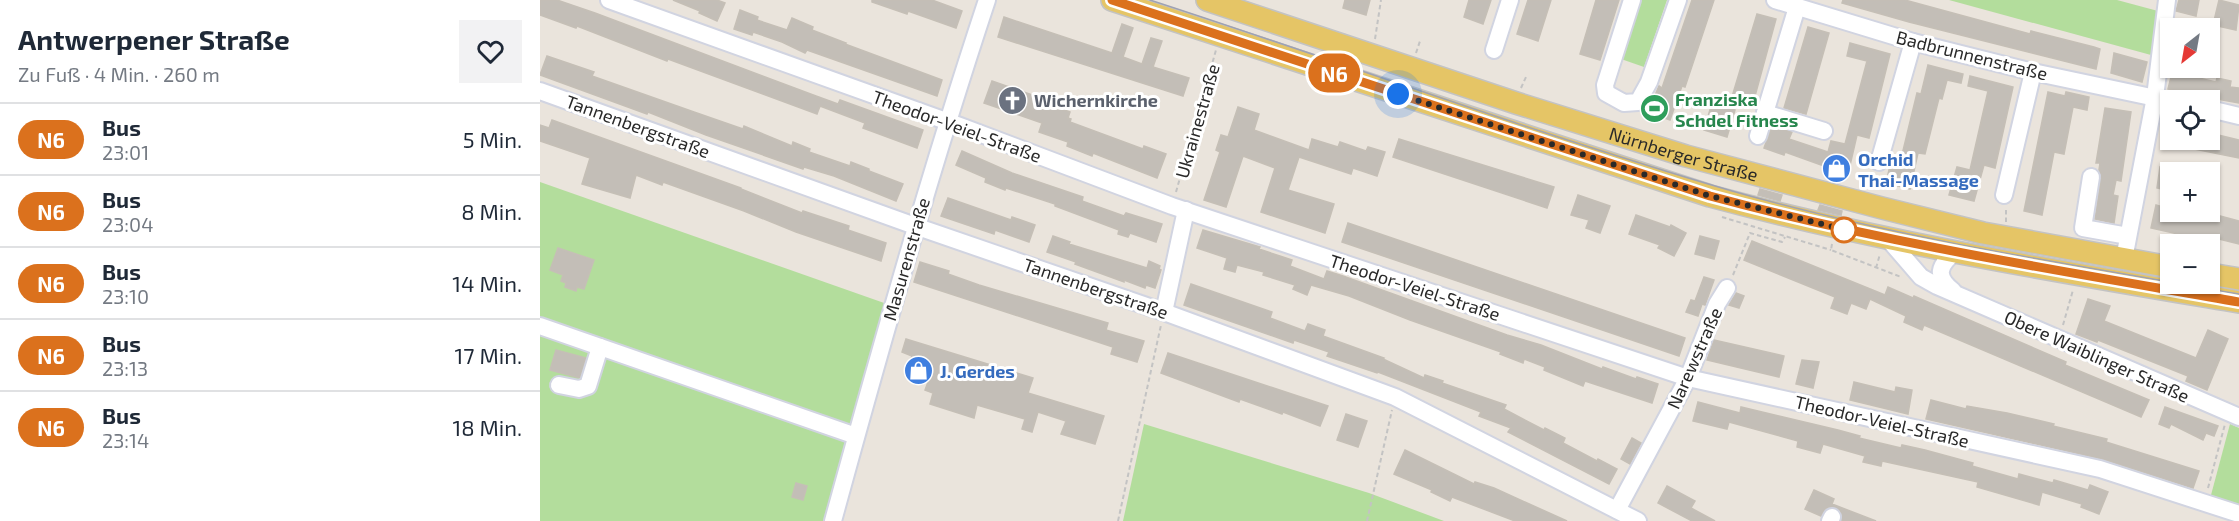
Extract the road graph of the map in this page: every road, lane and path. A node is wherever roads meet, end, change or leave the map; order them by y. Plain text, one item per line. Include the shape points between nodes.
1 (609, 0) edge
2 (987, 0) edge
3 (1112, 0) edge
4 (1207, 0) edge
5 (1381, 0) edge
6 (1510, 0) edge
7 (1632, 0) edge
8 (1678, 0) edge
9 (1775, 0) edge
10 (2166, 0) edge
11 (1797, 7) junction
12 (1221, 36) junction
13 (1913, 42) junction
14 (1494, 50) dead end
15 (1369, 54) junction
16 (2034, 72) junction
17 (2163, 90) edge
18 (540, 91) edge
19 (2160, 98) edge
20 (2160, 111) edge
21 (2220, 111) edge
22 (1765, 113) junction
23 (2239, 116) edge
24 (947, 121) junction
25 (1824, 131) dead end
26 (1758, 136) dead end
27 (1878, 162) dead end
28 (2091, 177) dead end
29 (2004, 195) joint
30 (1179, 208) junction
31 (915, 226) junction
32 (1835, 228) junction
33 (1764, 231) dead end
34 (2128, 236) junction
35 (1785, 237) junction
36 (2002, 237) junction
37 (1890, 240) junction
38 (1831, 250) junction
39 (1955, 252) junction
40 (2124, 259) junction
41 (2160, 265) edge
42 (2220, 276) edge
43 (1921, 277) junction
44 (2239, 279) edge
45 (1727, 288) joint
46 (2073, 290) dead end
47 (1956, 293) junction
48 (2239, 302) edge
49 (1164, 312) junction
50 (540, 326) edge
51 (2058, 339) junction
52 (600, 347) junction
53 (1688, 378) junction
54 (559, 385) dead end
55 (1395, 397) junction
56 (2239, 417) edge
57 (2223, 429) dead end
58 (856, 436) junction
59 (2204, 503) junction
60 (1617, 510) junction
61 (2239, 514) edge
62 (833, 521) edge
63 (1118, 521) edge
64 (1367, 521) edge
65 (1638, 521) edge

1 - 24 street, Theodor-Veiel-Straße
2 - 24 street, Masurenstraße
3 - 12 main road, Nürnberger Straße
4 - 15 main road, Nürnberger Straße
5 - 15 path
6 - 14 street
7 - 8 street via 1605,86 1606,93 1624,103 1638,102 1649,82
9 - 11 street, Badbrunnenstraße
10 - 17 street
11 - 13 street, Badbrunnenstraße
11 - 22 street
12 - 30 path, Ukrainestraße
12 - 32 main road, Nürnberger Straße via 1710,196
13 - 16 street, Badbrunnenstraße
13 - 27 street
15 - 36 main road, Nürnberger Straße via 1686,156
16 - 19 street, Badbrunnenstraße
16 - 29 street
18 - 31 street, Tannenbergstraße
20 - 34 street
21 - 23 street
22 - 25 street
22 - 26 street
24 - 30 street, Theodor-Veiel-Straße
24 - 31 street, Masurenstraße
28 - 34 street via 2083,228
29 - 36 path via 2006,219
30 - 49 street
30 - 53 street, Theodor-Veiel-Straße
31 - 49 street, Tannenbergstraße
31 - 58 street, Masurenstraße
32 - 37 main road, Nürnberger Straße
32 - 38 path
33 - 35 path
34 - 40 street
35 - 38 path
35 - 45 path, Narewstraße via 1782,242 1750,233
36 - 40 main road, Nürnberger Straße
37 - 39 main road, Nürnberger Straße
37 - 43 street, Obere Waiblinger Straße
38 - 43 path via 1908,279
39 - 47 street via 1943,262 1941,275
39 - 48 main road, Nürnberger Straße
40 - 41 main road, Nürnberger Straße
42 - 44 main road
43 - 47 street, Obere Waiblinger Straße
45 - 53 street, Narewstraße
46 - 51 path
47 - 51 street, Obere Waiblinger Straße
49 - 55 street, Tannenbergstraße
49 - 63 path
50 - 52 street
51 - 56 street, Obere Waiblinger Straße
52 - 54 street via 588,386 579,389
52 - 58 street
53 - 59 street, Theodor-Veiel-Straße via 2100,470
53 - 60 street, Narewstraße
55 - 60 street, Tannenbergstraße
55 - 64 path
57 - 59 path
58 - 62 street, Masurenstraße
59 - 61 street, Theodor-Veiel-Straße
60 - 65 street, Tannenbergstraße

